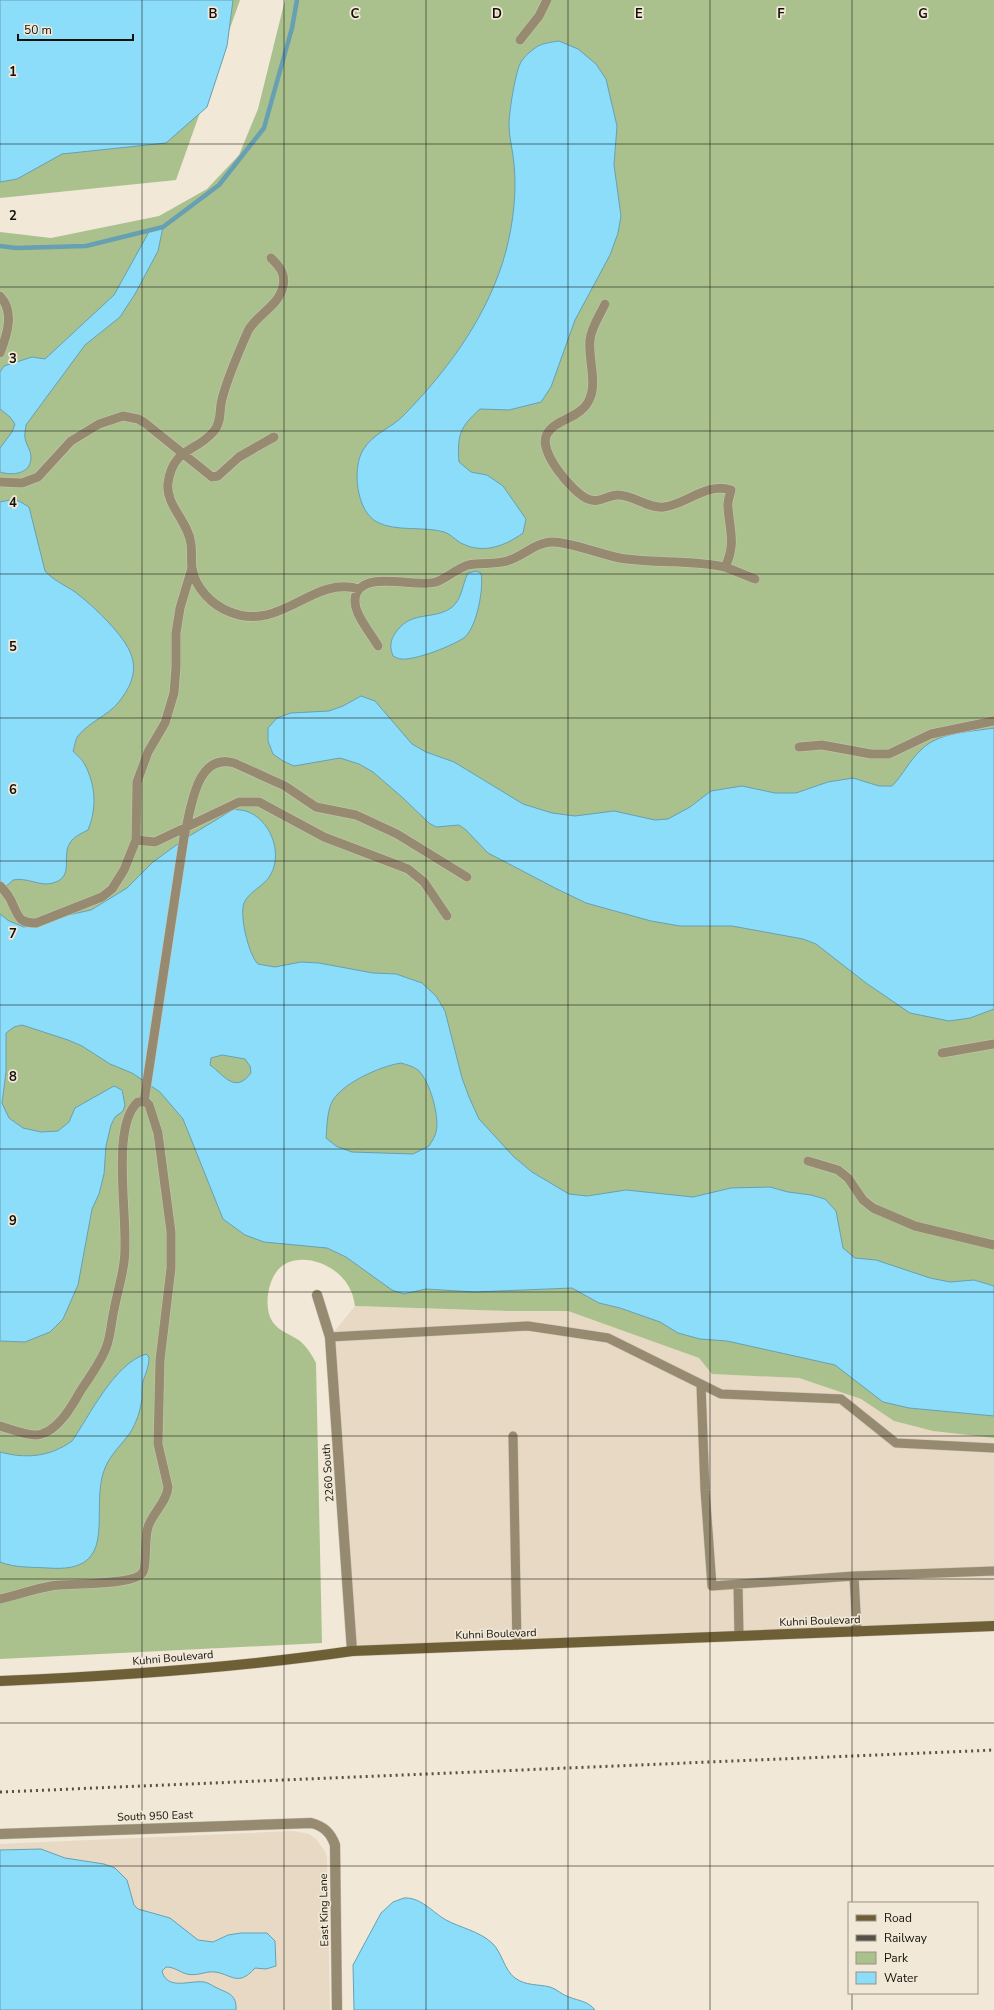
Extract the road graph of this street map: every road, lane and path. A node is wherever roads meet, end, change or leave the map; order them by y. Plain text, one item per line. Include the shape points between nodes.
1 (547, 0) edge
2 (520, 40) dead end
3 (271, 258) dead end
4 (0, 296) edge
5 (605, 304) dead end
6 (0, 353) edge
7 (274, 437) dead end
8 (182, 453) junction
9 (0, 482) edge
10 (725, 567) junction
11 (192, 568) junction
12 (755, 579) dead end
13 (200, 588) junction
14 (359, 589) junction
15 (185, 590) junction
16 (378, 646) dead end
17 (994, 722) edge
18 (799, 746) dead end
19 (185, 832) junction
20 (136, 840) junction
21 (467, 877) dead end
22 (0, 886) edge
23 (447, 916) dead end
24 (994, 1044) edge
25 (942, 1053) dead end
26 (144, 1102) junction
27 (808, 1161) dead end
28 (994, 1245) edge
29 (317, 1294) dead end
30 (330, 1336) junction
31 (701, 1385) junction
32 (0, 1426) edge
33 (513, 1436) dead end
34 (994, 1448) edge
35 (994, 1571) edge
36 (854, 1576) junction
37 (738, 1585) junction
38 (0, 1599) edge
39 (994, 1626) edge
40 (857, 1632) junction
41 (739, 1636) junction
42 (517, 1645) junction
43 (352, 1651) junction
44 (0, 1681) edge
45 (311, 1823) joint
46 (0, 1834) edge
47 (337, 2010) edge

1 - 2 lane via 539,16
3 - 8 lane via 283,274 282,293 249,330 222,400 214,430
4 - 6 lane via 8,314 8,323
5 - 10 lane via 590,338 590,398 581,411 549,431 545,439 551,462 584,497 594,501 616,495 650,506 665,507 714,488 724,487 731,490 728,506 733,538 730,557
7 - 8 lane via 239,457 218,476 212,477
8 - 9 lane via 145,423 123,416 99,424 79,435 38,477 22,483
8 - 11 lane via 173,466 168,493 188,529
10 - 12 lane
10 - 14 lane via 695,562 621,558 552,542 508,561 469,565 435,582 373,582
11 - 13 lane
11 - 15 lane
13 - 14 lane via 217,606 254,618 281,612 328,589
13 - 15 lane
14 - 16 lane via 355,598 356,610
15 - 20 lane via 176,633 174,693 165,723 148,752 136,782
17 - 18 lane via 931,734 889,754 871,754 822,745
19 - 20 lane via 155,842
19 - 21 lane via 196,791 206,769 212,764 226,760 285,786 316,807 356,815 397,834
19 - 23 lane via 239,802 259,802 324,837 408,869 424,882
19 - 26 lane
20 - 22 lane via 112,889 95,901 36,923 27,923 17,917 7,894
24 - 25 lane
26 - 32 lane via 134,1105 126,1125 121,1188 126,1236 124,1262 105,1350 76,1400 56,1426 36,1435
26 - 38 lane via 149,1105 158,1133 171,1232 171,1268 160,1360 158,1444 168,1493 148,1528 143,1572 140,1576 124,1580 51,1586
27 - 28 lane via 838,1170 848,1178 863,1200 880,1211 915,1226
29 - 30 street, 2260 South
30 - 31 lane via 528,1326 608,1338
30 - 43 street, 2260 South
31 - 34 lane via 721,1394 841,1399 896,1443
31 - 37 lane via 712,1586
33 - 42 lane
35 - 36 lane
36 - 37 lane
36 - 40 lane
37 - 41 lane
39 - 40 street, Kuhni Boulevard
40 - 41 street, Kuhni Boulevard
41 - 42 street, Kuhni Boulevard
42 - 43 street, Kuhni Boulevard
43 - 44 street, Kuhni Boulevard via 272,1661 72,1678
45 - 46 street, South 950 East
45 - 47 street, East King Lane via 329,1833 334,1846

